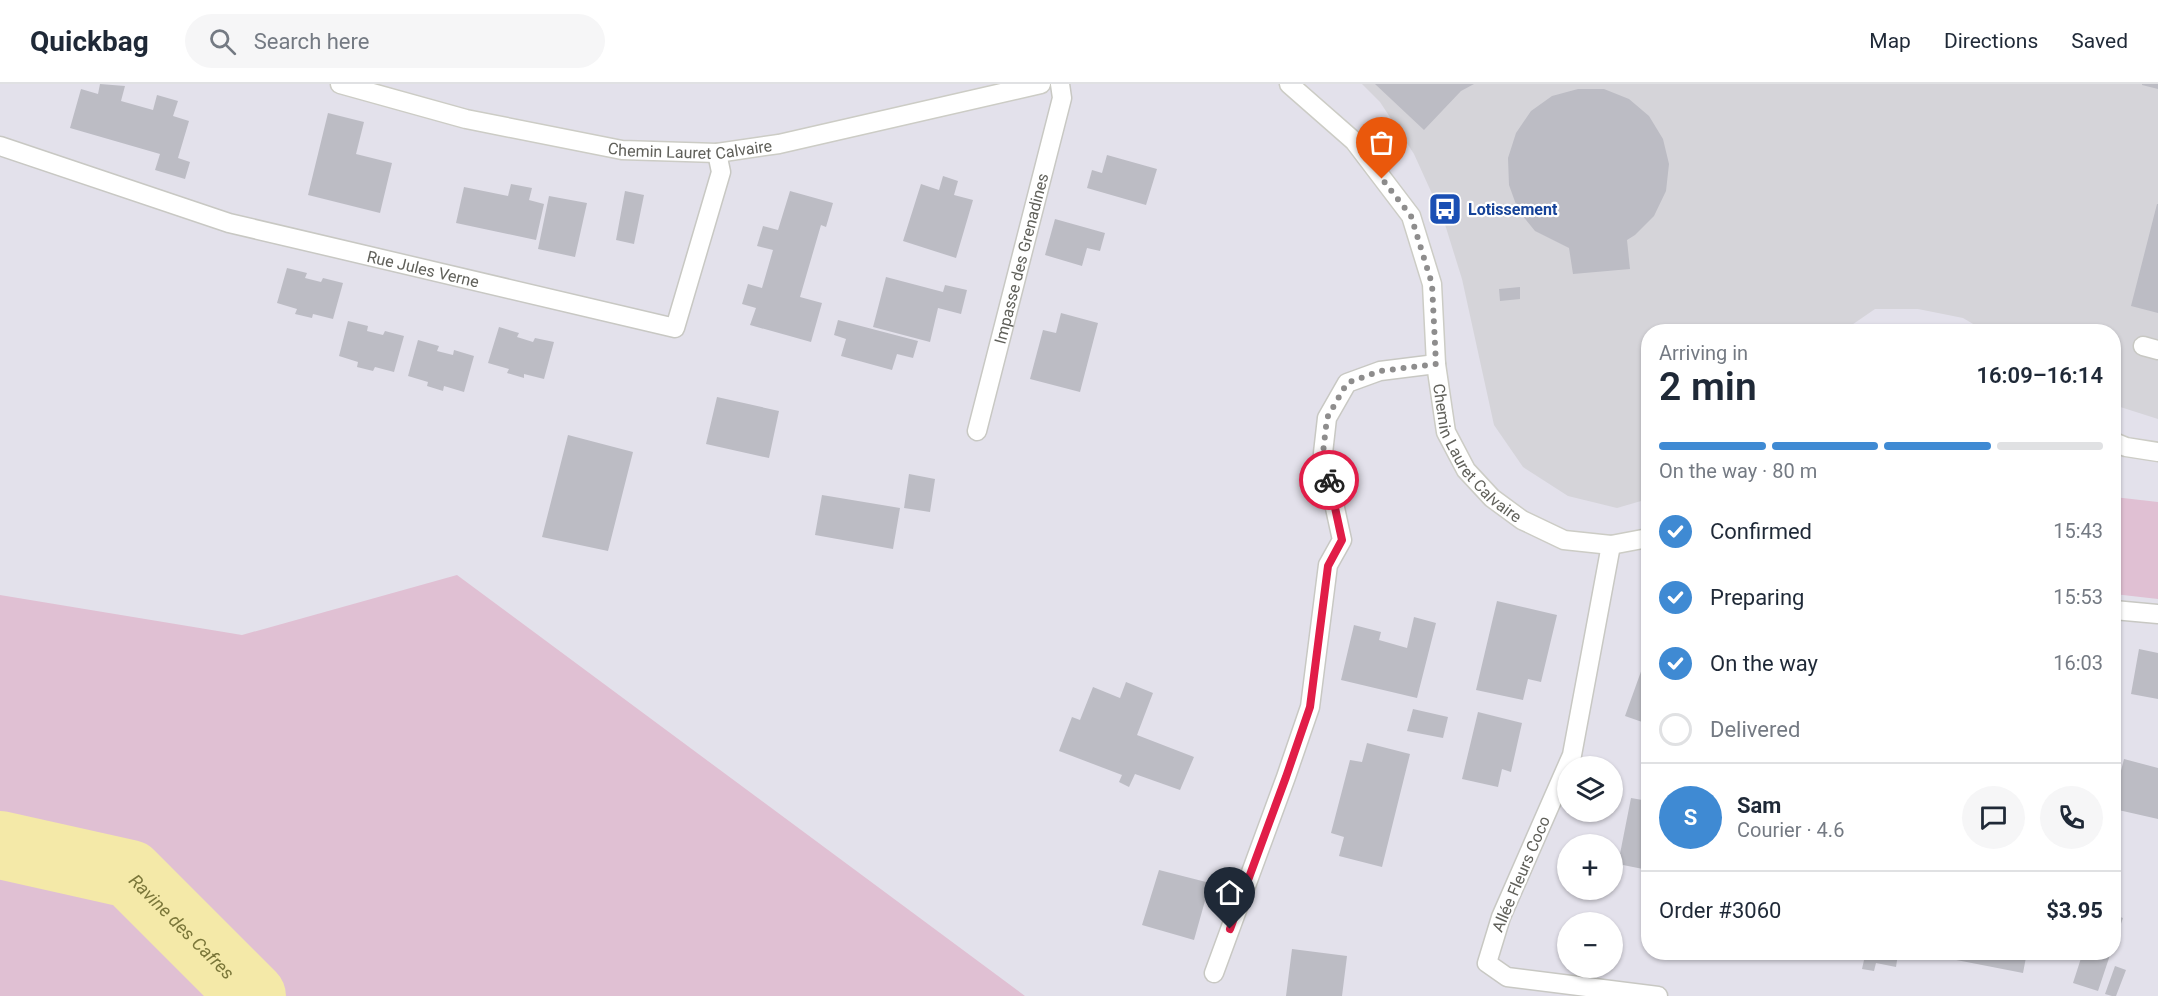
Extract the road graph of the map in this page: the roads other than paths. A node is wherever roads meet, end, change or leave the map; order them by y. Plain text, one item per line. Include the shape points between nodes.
1 (340, 84) edge
2 (1041, 84) edge
3 (1060, 84) edge
4 (1289, 84) edge
5 (0, 146) edge
6 (717, 153) junction
7 (1436, 364) junction
8 (977, 430) dead end
9 (2121, 445) edge
10 (2158, 452) edge
11 (1641, 539) edge
12 (1611, 545) junction
13 (2121, 611) edge
14 (2158, 614) edge
15 (1214, 973) dead end
16 (1658, 996) edge

1 - 6 main road, Chemin Lauret Calvaire via 466,119 622,150
2 - 6 main road, Chemin Lauret Calvaire via 779,144
3 - 8 main road, Impasse des Grenadines via 1062,98
4 - 7 main road, Chemin Lauret Calvaire via 1354,141 1411,216 1432,284
5 - 6 main road, Rue Jules Verne via 229,223 675,327 721,172
7 - 12 main road, Chemin Lauret Calvaire via 1446,432 1466,470 1492,498 1522,519 1564,540
7 - 15 main road via 1380,371 1347,383 1327,418 1323,453 1342,540 1328,566 1310,707
9 - 10 main road
11 - 12 main road, Chemin Lauret Calvaire
12 - 16 main road, Allée Fleurs Coco via 1572,755 1501,917 1487,963 1507,977
13 - 14 main road

